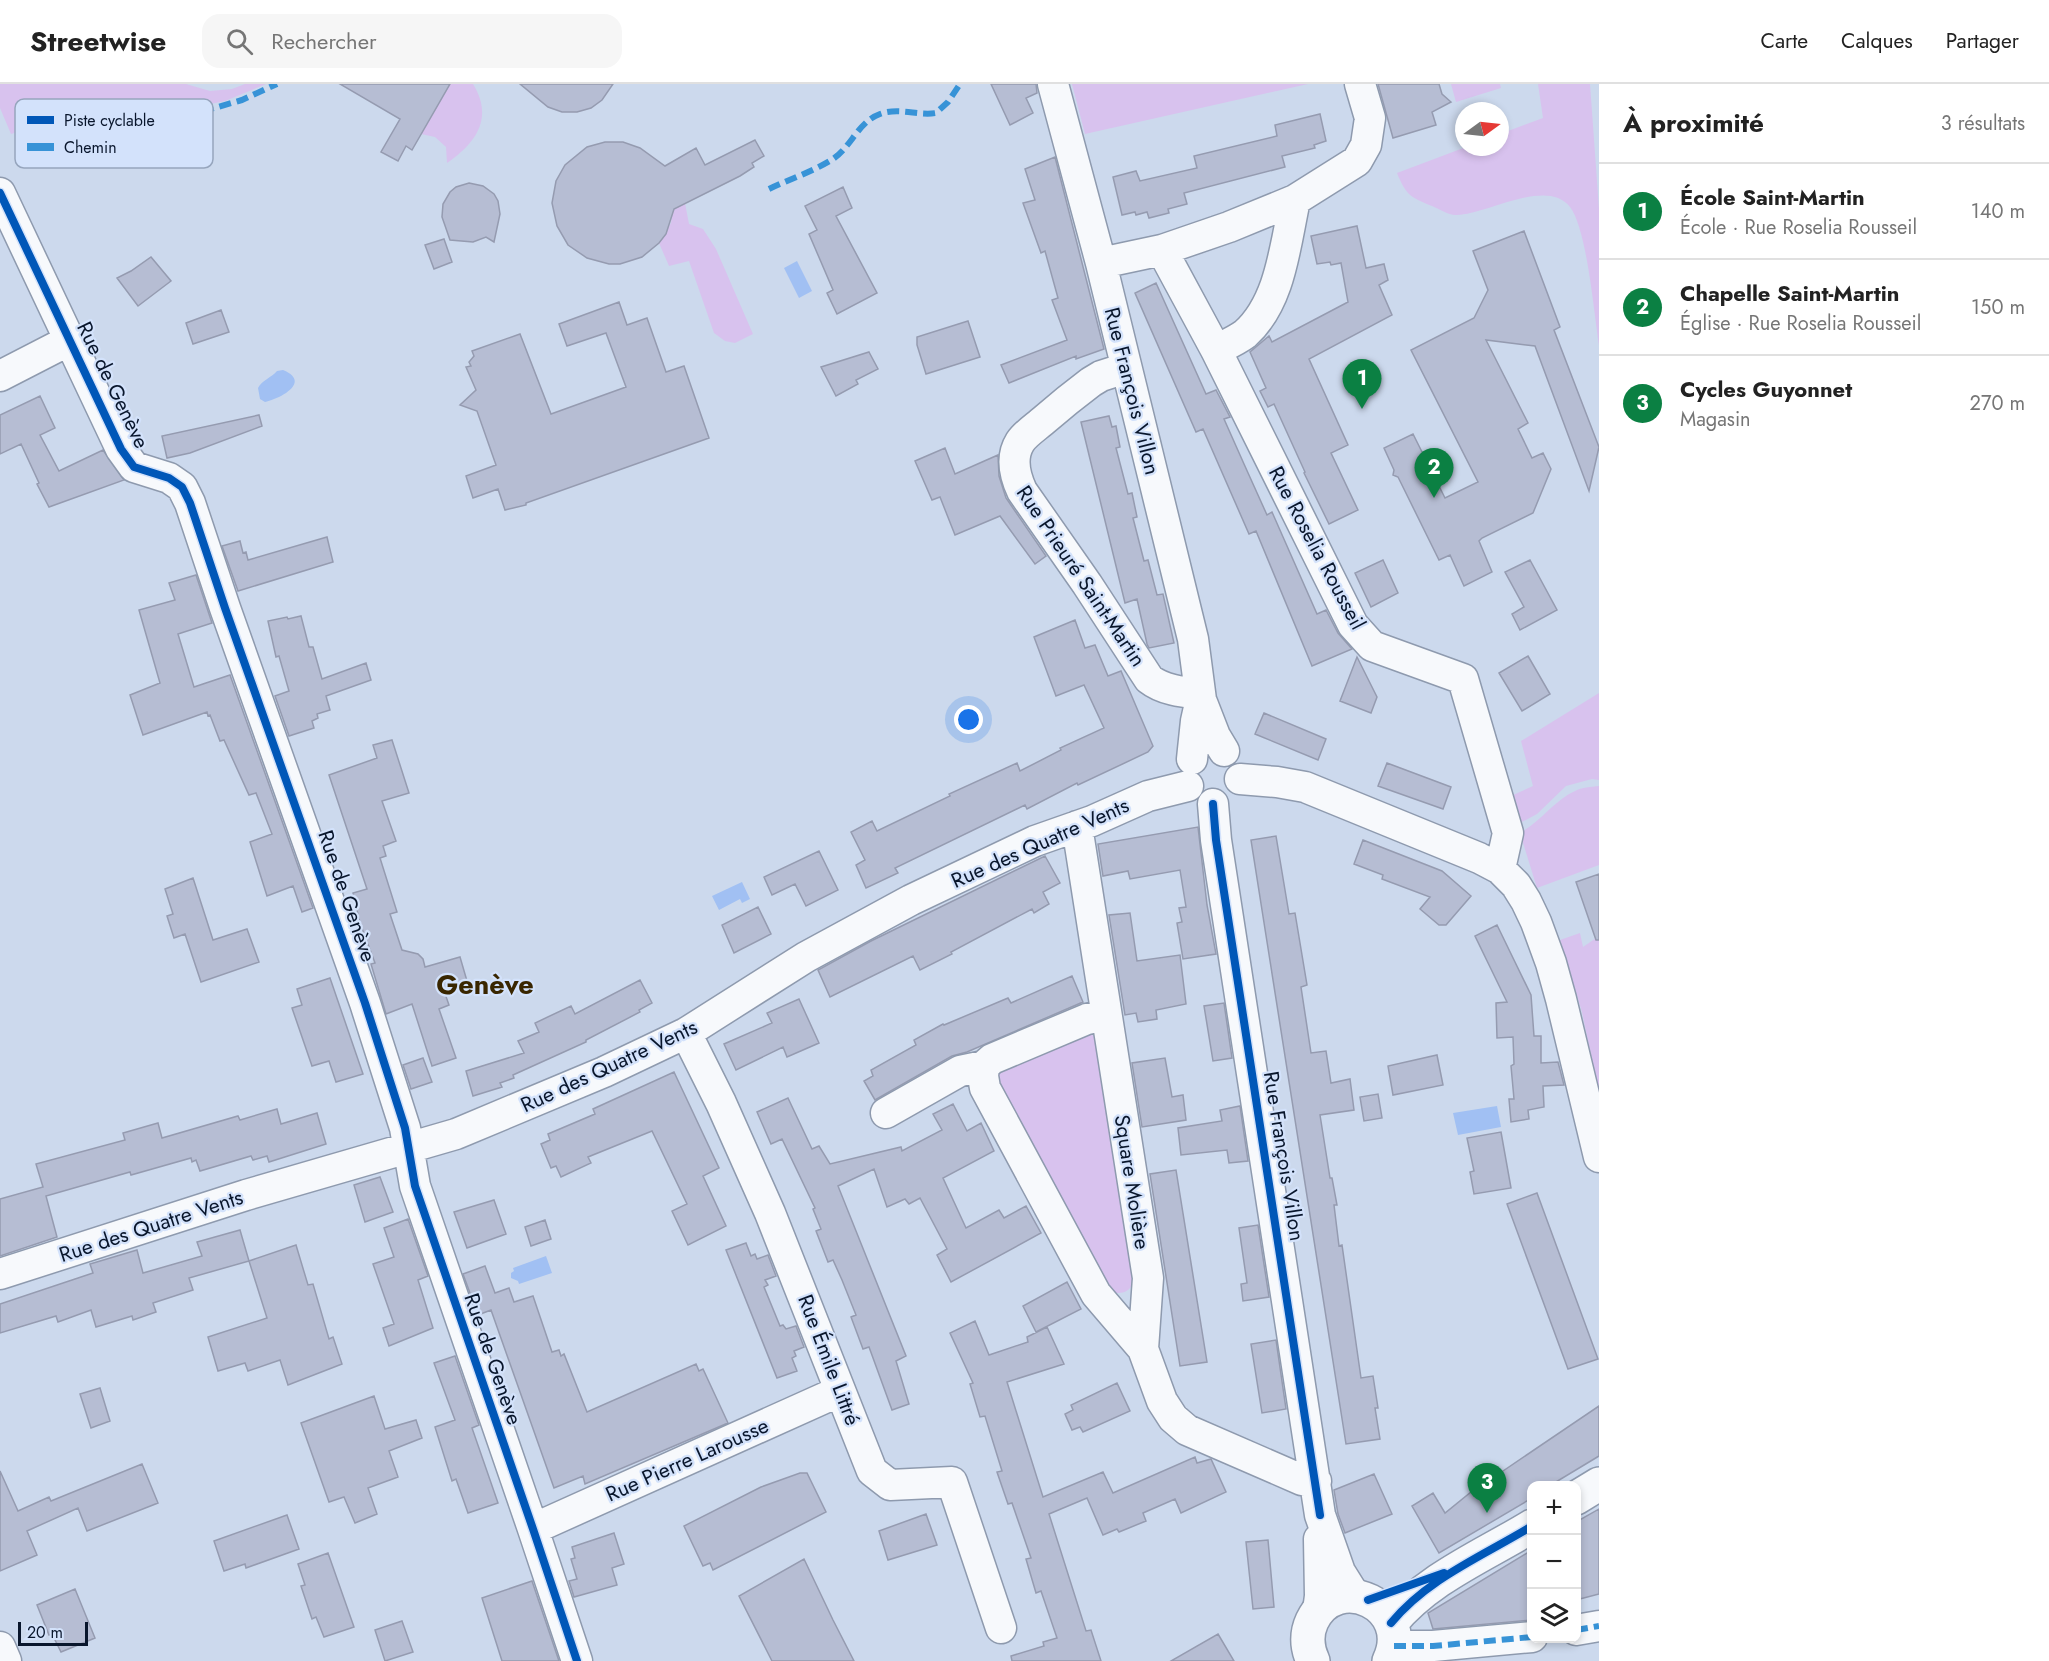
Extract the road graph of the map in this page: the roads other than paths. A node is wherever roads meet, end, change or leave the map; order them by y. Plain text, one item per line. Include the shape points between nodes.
1 (1053, 84) edge
2 (1360, 84) edge
3 (0, 193) edge
4 (1295, 200) junction
5 (1162, 250) junction
6 (1101, 263) junction
7 (70, 340) junction
8 (1216, 350) junction
9 (1126, 368) junction
10 (0, 376) edge
11 (1201, 697) junction
12 (1224, 751) junction
13 (1190, 772) junction
14 (1240, 779) junction
15 (1213, 804) junction
16 (1077, 826) junction
17 (1500, 869) junction
18 (1106, 1015) junction
19 (686, 1033) junction
20 (984, 1066) junction
21 (886, 1113) dead end
22 (409, 1149) junction
23 (1599, 1157) edge
24 (0, 1274) edge
25 (1143, 1349) junction
26 (840, 1391) junction
27 (1316, 1481) junction
28 (1599, 1484) edge
29 (1581, 1495) edge
30 (1320, 1515) junction
31 (533, 1529) junction
32 (1527, 1529) edge
33 (1455, 1569) junction
34 (1361, 1598) junction
35 (1599, 1626) edge
36 (1001, 1628) dead end
37 (1581, 1629) edge
38 (1313, 1636) edge
39 (1527, 1637) edge
40 (1392, 1643) edge
41 (0, 1647) edge
42 (6, 1661) edge
43 (577, 1661) edge
44 (1284, 1661) edge

1 - 6 street, Rue François Villon
2 - 4 street via 1370,118 1366,145 1357,161
3 - 7 street, Rue de Genève
4 - 5 street
4 - 8 street via 1274,295 1244,335
5 - 6 street
5 - 8 street, Rue Roselia Rousseil
6 - 9 street, Rue François Villon
7 - 10 street
7 - 22 street, Rue de Genève via 121,449 134,467 170,478 182,487 190,504 365,1002
8 - 17 street, Rue Roselia Rousseil via 1353,625 1372,646 1463,679 1508,833
9 - 11 street, Rue François Villon via 1193,639
9 - 11 street, Rue Prieuré Saint-Martin via 1090,382 1030,432 1015,454 1016,478 1149,679 1156,685
11 - 12 street, Rue François Villon
11 - 13 street, Rue François Villon
12 - 13 street via 1207,750
12 - 14 street via 1238,766
13 - 15 street via 1190,792 1200,801
13 - 16 street, Rue des Quatre Vents via 1148,796
14 - 15 street via 1231,797
14 - 17 street via 1305,788
15 - 27 street, Rue François Villon
16 - 18 street, Square Molière
16 - 19 street, Rue des Quatre Vents via 1035,841 911,900 806,957
17 - 23 street via 1526,901 1551,963
18 - 20 street via 1087,1019 992,1059
18 - 25 street, Square Molière via 1148,1278
19 - 22 street, Rue des Quatre Vents via 456,1134
19 - 26 street, Rue Émile Littré via 770,1213
20 - 21 street via 960,1071
20 - 25 street, Square Molière via 985,1088 1096,1294
22 - 24 street, Rue des Quatre Vents via 246,1195
22 - 31 street, Rue de Genève via 416,1186
25 - 27 street, Square Molière via 1162,1401 1187,1431 1302,1480
26 - 31 street, Rue Pierre Larousse
26 - 36 street, Rue Émile Littré via 872,1471 890,1485 952,1482
27 - 30 street, Rue François Villon
28 - 29 main road
30 - 34 street, Rue François Villon via 1340,1572
30 - 38 street, Rue François Villon via 1320,1596
31 - 43 street, Rue de Genève
32 - 33 main road
33 - 34 main road
33 - 40 main road via 1400,1613
34 - 38 main road via 1339,1598
34 - 40 main road via 1382,1609
35 - 37 street
38 - 44 main road
39 - 40 street via 1433,1646
41 - 42 street

